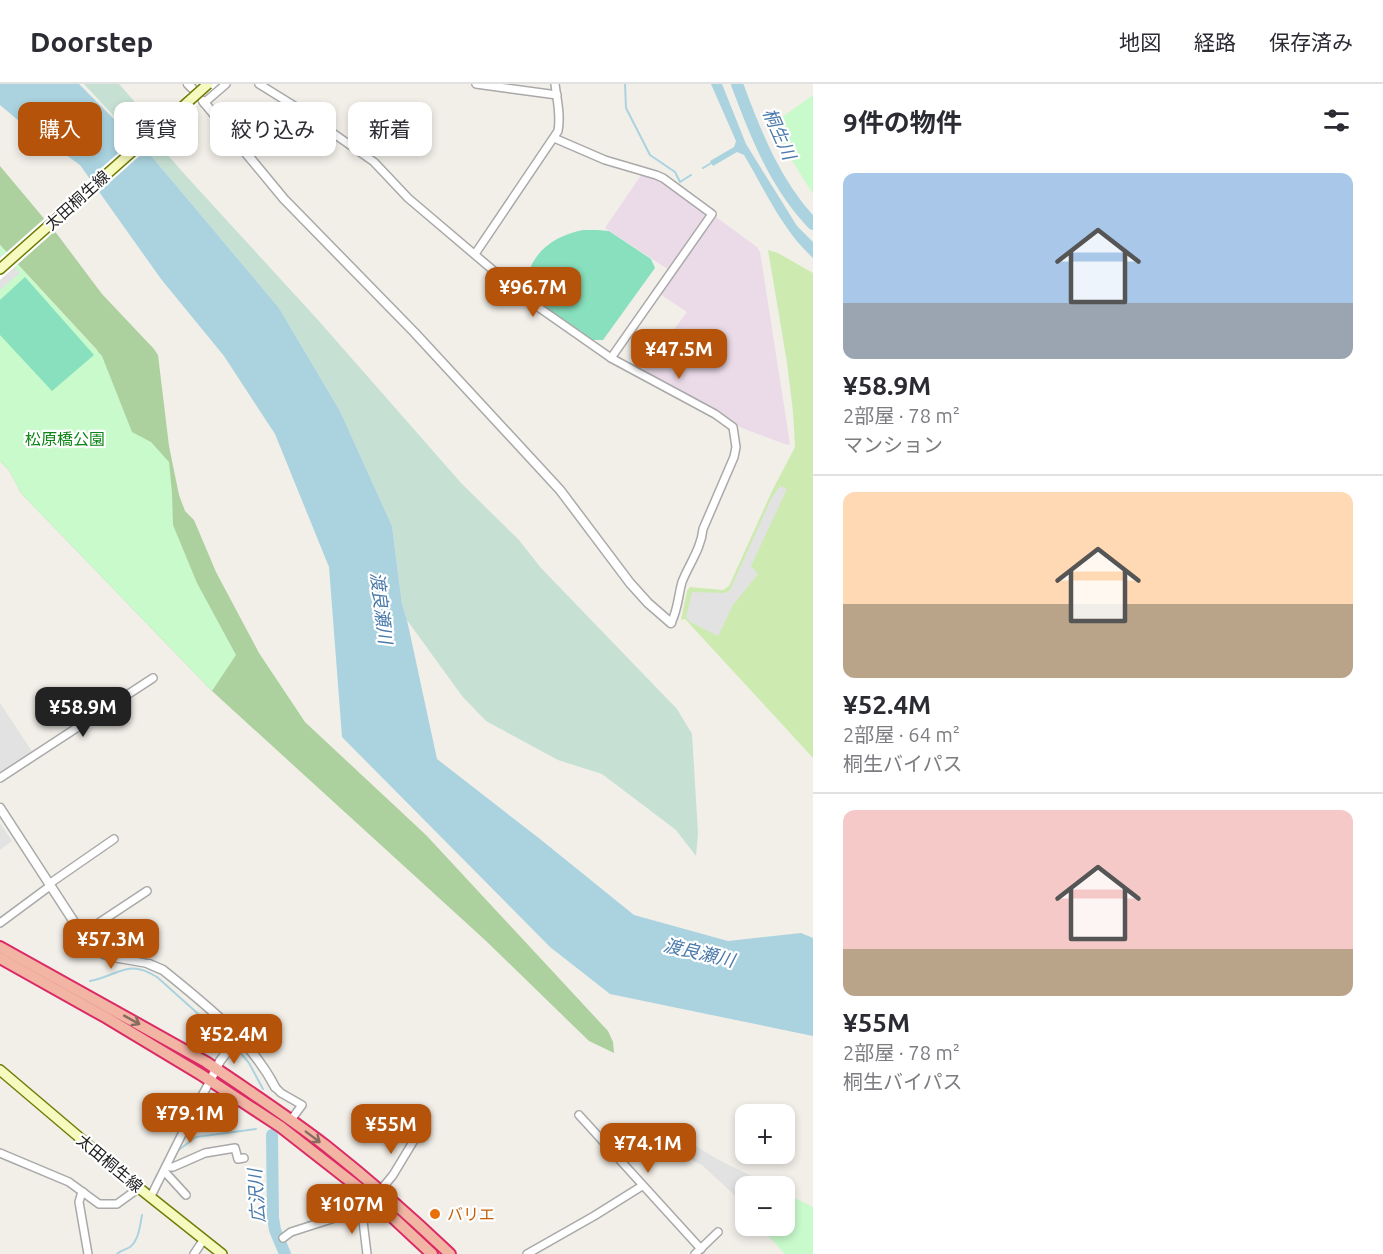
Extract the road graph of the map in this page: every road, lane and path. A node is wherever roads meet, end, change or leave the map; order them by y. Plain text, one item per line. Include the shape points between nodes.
1 (208, 84) edge
2 (226, 84) edge
3 (259, 84) edge
4 (476, 84) edge
5 (555, 84) edge
6 (557, 96) junction
7 (203, 102) joint
8 (554, 138) junction
9 (475, 254) junction
10 (0, 269) edge
11 (611, 358) junction
12 (671, 623) joint
13 (153, 678) dead end
14 (0, 778) edge
15 (0, 808) edge
16 (114, 839) dead end
17 (50, 885) junction
18 (147, 891) dead end
19 (0, 923) edge
20 (82, 934) junction
21 (0, 941) edge
22 (89, 945) joint
23 (0, 947) edge
24 (0, 958) edge
25 (149, 964) joint
26 (0, 966) edge
27 (81, 992) junction
28 (107, 1018) junction
29 (239, 1036) junction
30 (216, 1069) junction
31 (0, 1070) edge
32 (210, 1081) junction
33 (275, 1087) joint
34 (579, 1115) dead end
35 (291, 1120) junction
36 (419, 1132) dead end
37 (0, 1153) edge
38 (244, 1158) dead end
39 (165, 1169) junction
40 (642, 1186) junction
41 (139, 1188) junction
42 (83, 1192) junction
43 (186, 1195) dead end
44 (377, 1195) junction
45 (151, 1196) junction
46 (362, 1213) junction
47 (718, 1232) dead end
48 (283, 1238) dead end
49 (204, 1239) junction
50 (698, 1252) edge
51 (88, 1254) edge
52 (194, 1254) edge
53 (222, 1254) edge
54 (367, 1254) edge
55 (432, 1254) edge
56 (450, 1254) edge
57 (527, 1254) edge

1 - 10 main road, 太田桐生線, bridge
2 - 7 street
3 - 9 street via 374,162 408,198
4 - 6 street
5 - 6 street
6 - 8 street via 560,122
7 - 12 street via 284,199 560,490 630,584
8 - 9 street
8 - 11 street via 605,160 663,178 712,214
9 - 11 street via 514,288
11 - 12 street via 733,427 734,457 682,583
13 - 14 street
15 - 17 street
16 - 17 street
17 - 19 street
17 - 20 street
18 - 20 street
20 - 22 street
21 - 27 highway
22 - 25 street via 106,956
23 - 27 highway
24 - 28 highway
25 - 29 street via 163,970
26 - 28 highway
27 -> 30 highway
28 - 32 highway
29 - 30 street
29 - 33 street
30 - 32 street
30 - 35 highway
31 - 41 main road, 太田桐生線
32 - 39 street
32 - 44 highway
33 - 35 street via 302,1105
34 - 40 street
35 -> 44 highway via 326,1146
36 - 44 street
37 - 42 street via 69,1182
38 - 39 street via 238,1159 235,1148 205,1153
39 - 43 street
39 - 45 street
40 - 50 street
40 - 57 street
41 - 42 street via 117,1204 109,1205 99,1204
41 - 45 main road, 太田桐生線
42 - 51 street via 79,1202
44 - 46 street
44 - 55 highway
44 - 56 highway via 411,1216
45 - 49 main road, 太田桐生線
46 - 48 street via 341,1216
46 - 54 street
47 - 50 street
49 - 52 street
49 - 53 main road, 太田桐生線

